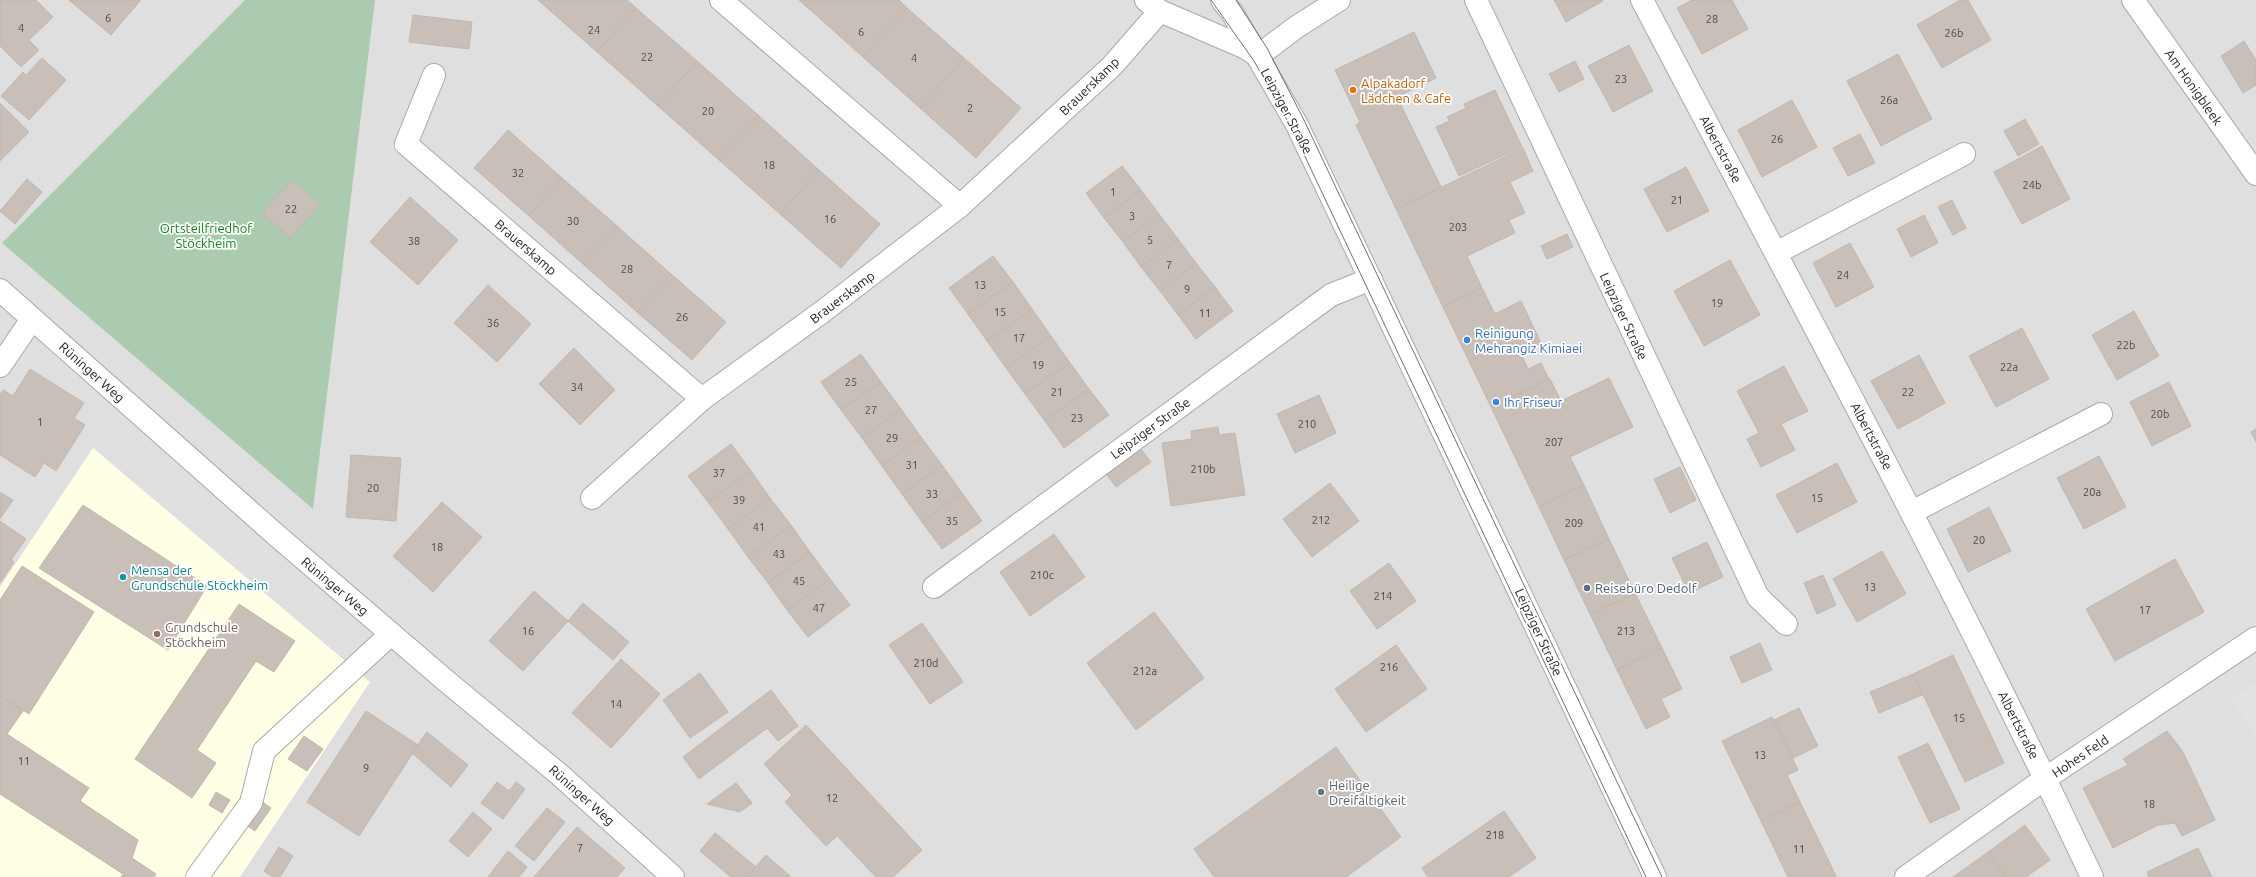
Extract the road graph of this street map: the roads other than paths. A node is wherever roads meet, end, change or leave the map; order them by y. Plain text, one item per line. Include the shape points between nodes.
1 (721, 0) edge
2 (1222, 0) edge
3 (1339, 0) edge
4 (1476, 0) edge
5 (1642, 0) edge
6 (2132, 0) edge
7 (1153, 6) edge
8 (1258, 56) junction
9 (434, 75) dead end
10 (1964, 154) dead end
11 (2256, 174) edge
12 (960, 206) junction
13 (1776, 253) junction
14 (1371, 279) junction
15 (0, 290) edge
16 (32, 319) junction
17 (0, 366) edge
18 (702, 399) junction
19 (2101, 414) dead end
20 (592, 498) dead end
21 (1912, 512) junction
22 (934, 587) dead end
23 (1786, 624) dead end
24 (391, 634) junction
25 (2256, 638) edge
26 (2046, 778) junction
27 (197, 877) edge
28 (674, 877) edge
29 (1655, 877) edge
30 (1906, 877) edge
31 (2092, 877) edge

1 - 12 street
2 - 8 street
3 - 8 street
4 - 23 street, Leipziger Straße via 1758,597
5 - 13 street, Albertstraße
6 - 11 street, Am Honigbleek
7 - 8 street, Leipziger Straße via 1246,48
7 - 12 street, Brauerskamp via 1112,66
8 - 14 street, Leipziger Straße via 1297,125
9 - 18 street, Brauerskamp via 406,144
10 - 13 street
12 - 18 street, Brauerskamp via 822,312
13 - 21 street, Albertstraße
14 - 22 street, Leipziger Straße via 1331,295
14 - 29 street, Leipziger Straße
15 - 16 street, Rüninger Weg
16 - 17 street
16 - 24 street, Rüninger Weg
18 - 20 street, Brauerskamp
19 - 21 street
21 - 26 street, Albertstraße
24 - 27 street via 264,752 251,802
24 - 28 street, Rüninger Weg via 560,775
25 - 26 street, Hohes Feld
26 - 30 street, Hohes Feld
26 - 31 street, Albertstraße

